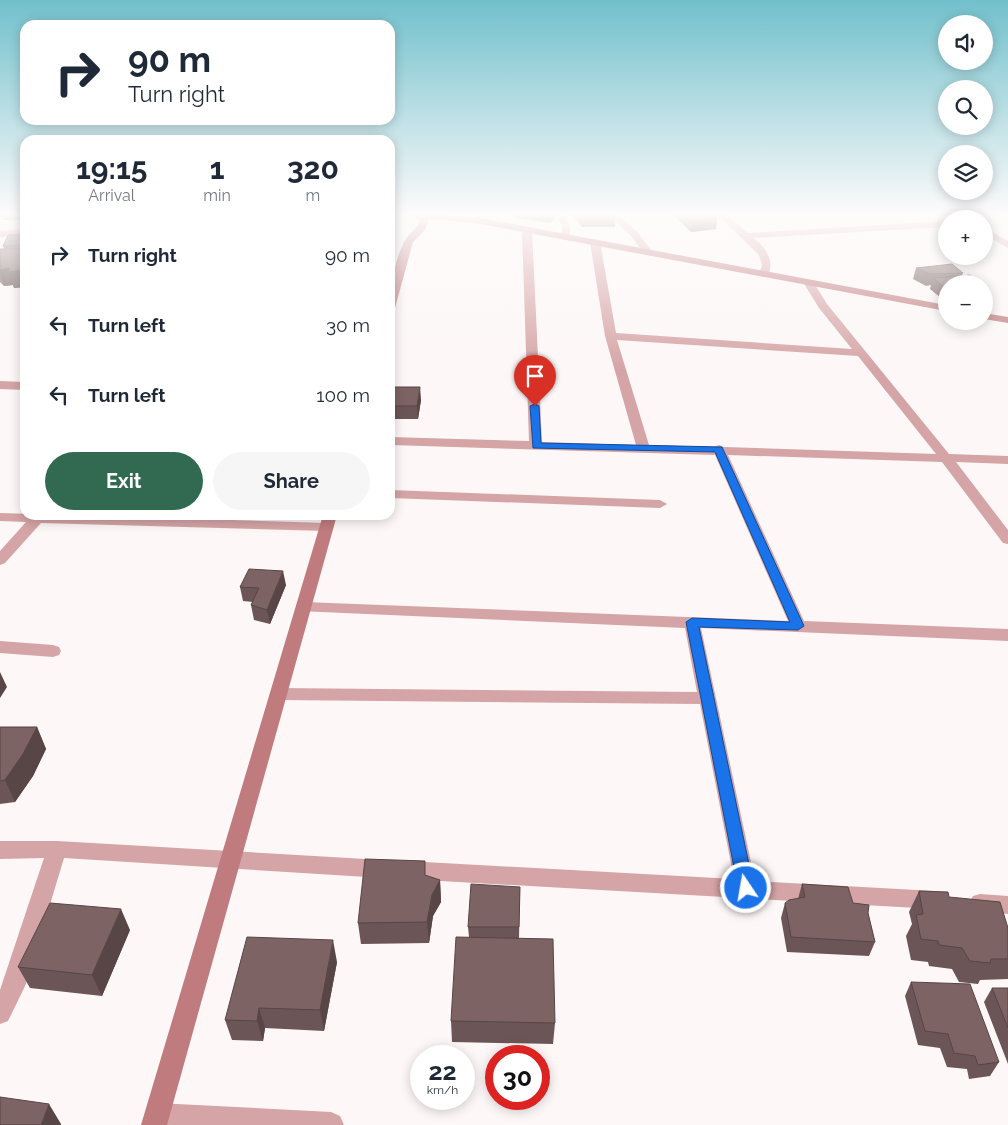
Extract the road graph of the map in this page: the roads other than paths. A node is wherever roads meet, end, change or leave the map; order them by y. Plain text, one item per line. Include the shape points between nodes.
1 (402, 266) edge
2 (528, 266) edge
3 (599, 266) edge
4 (721, 266) edge
5 (767, 266) edge
6 (764, 274) junction
7 (808, 282) junction
8 (395, 290) edge
9 (938, 306) edge
10 (993, 318) edge
11 (1008, 320) edge
12 (610, 336) junction
13 (863, 353) junction
14 (0, 385) edge
15 (20, 386) edge
16 (395, 441) edge
17 (536, 446) junction
18 (643, 447) junction
19 (719, 450) junction
20 (944, 456) junction
21 (1008, 460) edge
22 (395, 494) edge
23 (660, 504) dead end
24 (0, 517) edge
25 (20, 518) edge
26 (35, 520) edge
27 (182, 520) edge
28 (328, 521) edge
29 (1008, 540) edge
30 (0, 560) edge
31 (304, 607) junction
32 (692, 622) junction
33 (798, 626) junction
34 (1008, 635) edge
35 (0, 647) edge
36 (53, 652) dead end
37 (279, 694) junction
38 (707, 698) junction
39 (57, 849) junction
40 (0, 850) edge
41 (230, 861) junction
42 (746, 888) junction
43 (1008, 905) edge
44 (0, 1013) edge
45 (156, 1120) edge
46 (332, 1125) edge

1 - 8 street
2 - 17 street
3 - 12 street
4 - 6 street
5 - 6 street
6 - 7 street
7 - 9 street
7 - 13 street via 823,306
10 - 11 street
12 - 13 street
12 - 18 street
13 - 20 street
14 - 15 street
16 - 17 street
17 - 18 street
18 - 19 street
19 - 20 street
19 - 33 street
20 - 21 street
20 - 29 street
22 - 23 street
24 - 25 street
26 - 30 street
27 - 28 street
28 - 31 street
31 - 32 street
31 - 37 street
32 - 33 street
32 - 38 street
33 - 34 street
35 - 36 street
37 - 38 street
37 - 41 street
38 - 42 street
39 - 40 street
39 - 41 street
39 - 44 street via 15,984
41 - 42 street
41 - 45 street
42 - 43 street
45 - 46 street

